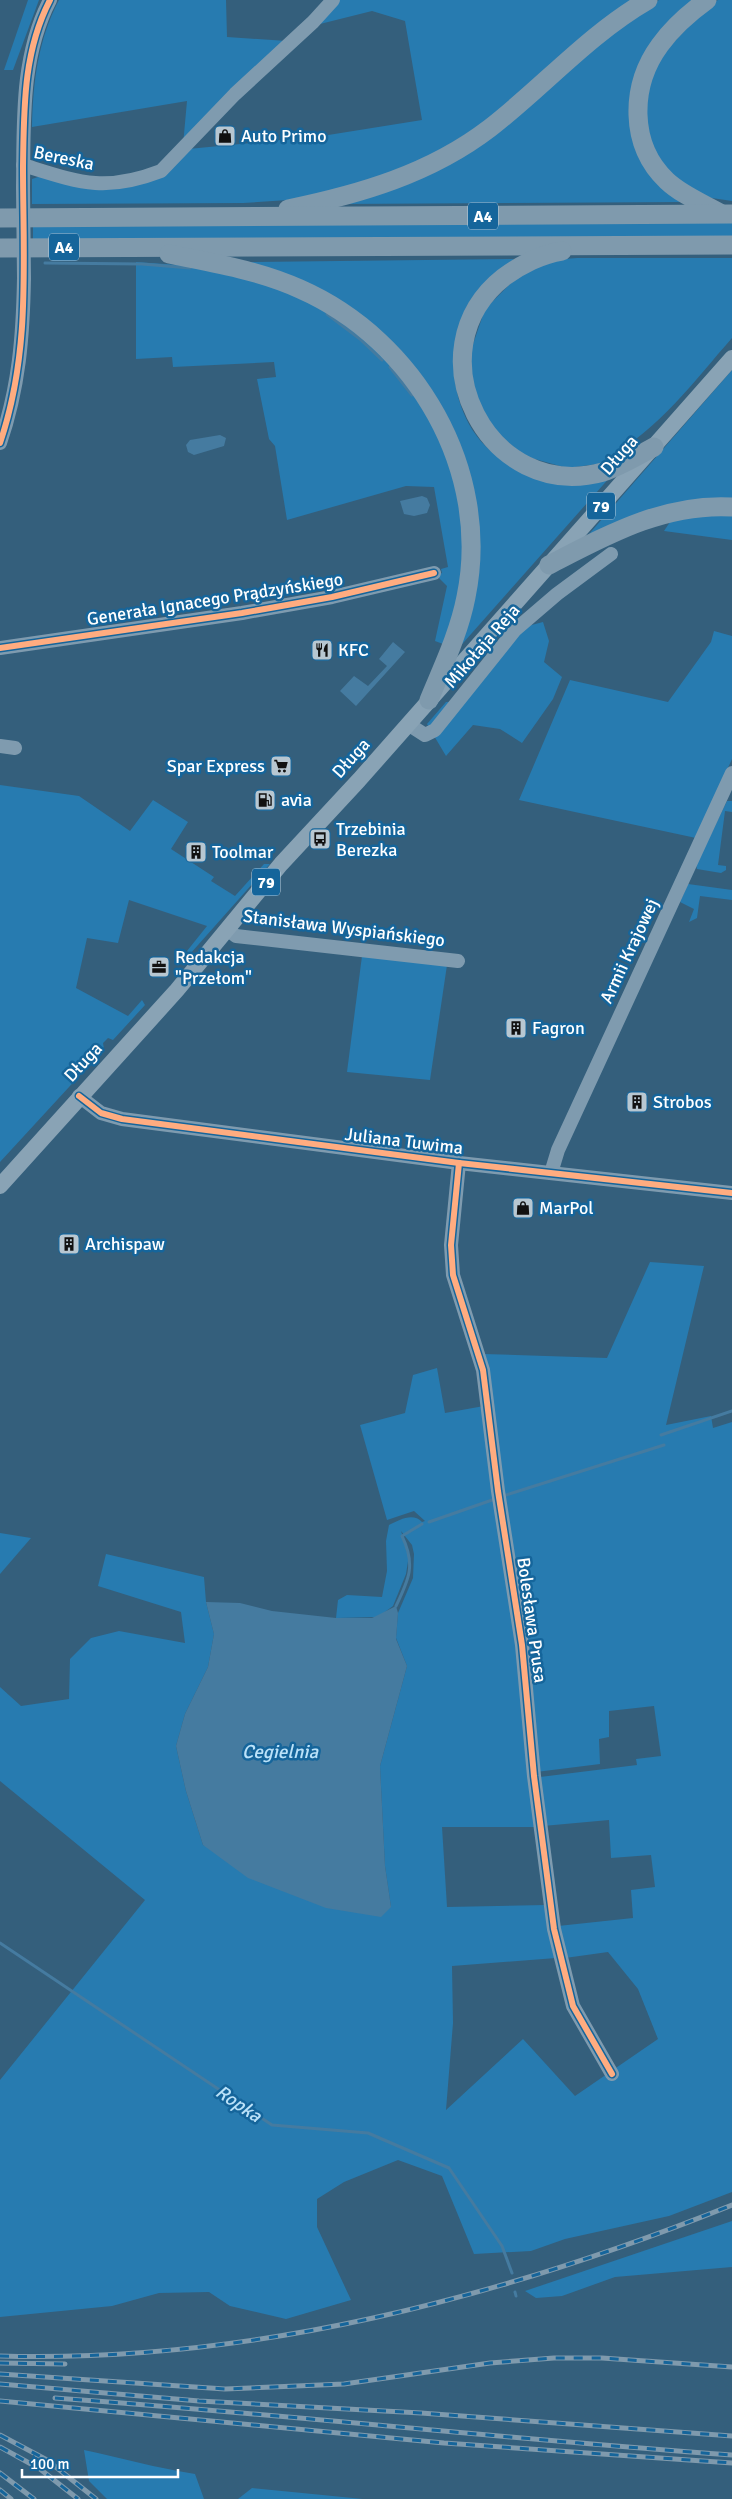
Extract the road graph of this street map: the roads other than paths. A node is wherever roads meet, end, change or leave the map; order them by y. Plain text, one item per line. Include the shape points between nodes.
1 (50, 0) edge
2 (332, 0) edge
3 (648, 0) edge
4 (707, 0) edge
5 (23, 165) junction
6 (727, 214) edge
7 (0, 218) edge
8 (245, 218) junction
9 (599, 245) junction
10 (732, 245) edge
11 (128, 246) junction
12 (0, 248) edge
13 (732, 358) edge
14 (0, 443) edge
15 (654, 446) junction
16 (732, 507) edge
17 (611, 554) dead end
18 (549, 565) junction
19 (434, 573) dead end
20 (0, 648) edge
21 (429, 700) junction
22 (408, 724) junction
23 (0, 746) edge
24 (15, 748) dead end
25 (732, 773) edge
26 (227, 929) junction
27 (458, 961) dead end
28 (79, 1096) junction
29 (459, 1163) junction
30 (551, 1173) junction
31 (0, 1186) edge
32 (732, 1193) edge
33 (612, 2074) dead end

1 - 5 street via 28,64
2 - 5 street, Bereska via 161,171 100,184 66,179
3 - 8 highway via 595,38 488,130 433,164 357,194
4 - 6 highway via 679,23 651,60 641,85 638,128 650,159 667,181
5 - 14 street, Bereska, bridge via 21,354
6 - 8 highway, A4
7 - 8 highway, A4
9 - 10 highway, A4
9 - 11 highway, A4
9 - 15 highway via 556,252 537,259 514,270 488,292 471,319 462,346 465,393 476,417 500,448 520,462 546,472 574,475 601,472
11 - 12 highway, A4
11 - 21 highway via 243,270 301,289 353,320 383,346 434,408 458,464 467,500 472,545 459,625
13 - 15 main road, Długa / 79
15 - 18 main road, Długa / 79
16 - 18 highway via 697,507 664,513 622,529
17 - 22 street, Mikołaja Reja via 564,588 515,630 435,730 425,735
18 - 21 main road, Długa / 79
19 - 20 street, Generała Ignacego Prądzyńskiego via 332,597 242,613
21 - 22 main road, Długa / 79
22 - 26 main road, Długa / 79 via 281,864
23 - 24 street
25 - 30 street, Armii Krajowej via 558,1150
26 - 27 street, Stanisława Wyspiańskiego via 236,936
26 - 28 main road, Długa / 79 via 170,998
28 - 29 street, Juliana Tuwima via 101,1113 122,1119
28 - 31 main road, Długa / 79
29 - 30 street, Juliana Tuwima
29 - 33 street, Bolesława Prusa via 451,1245 453,1276 483,1370 522,1645 534,1776 554,1928 573,2006
30 - 32 street, Juliana Tuwima

